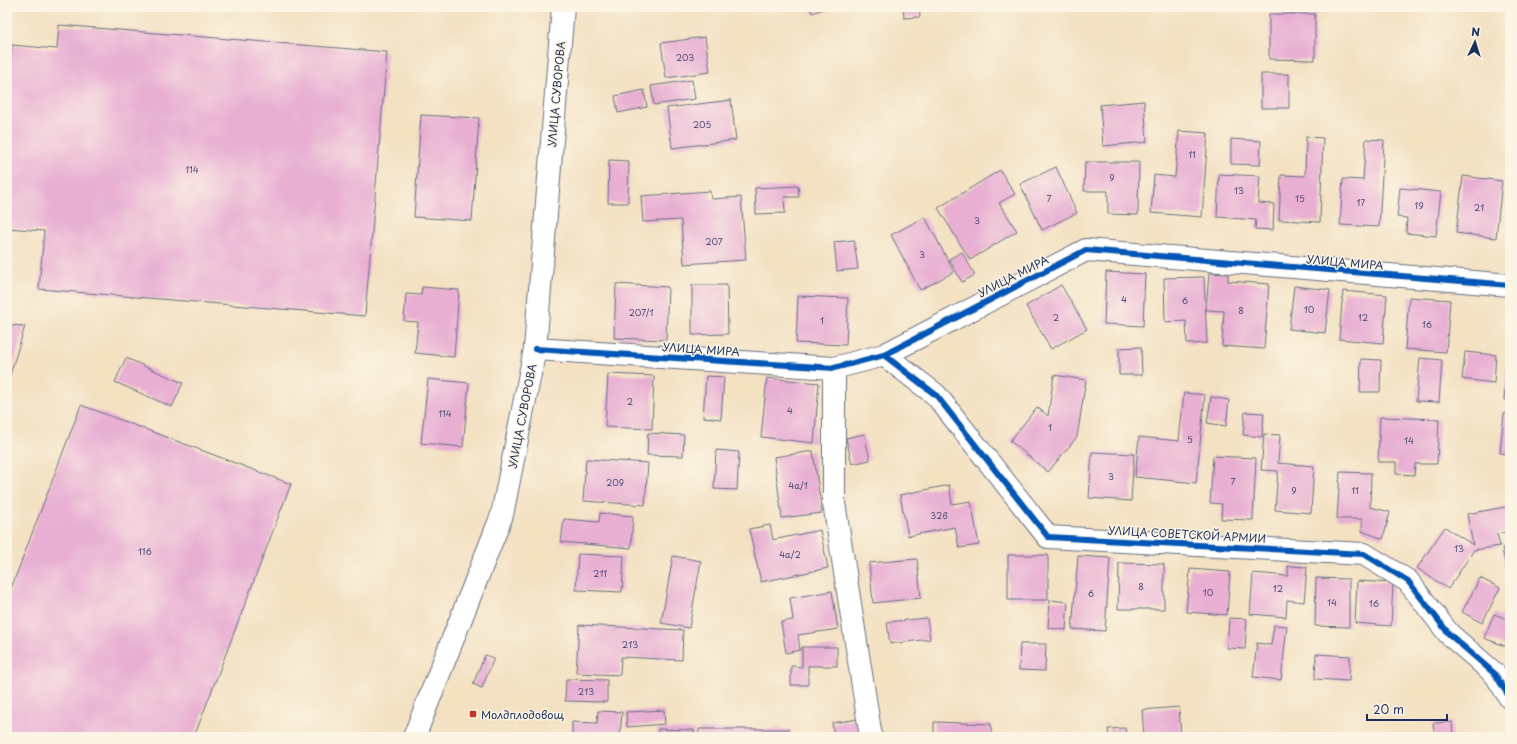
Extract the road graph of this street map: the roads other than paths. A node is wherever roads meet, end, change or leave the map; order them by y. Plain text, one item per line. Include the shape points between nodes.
1 (564, 7) edge
2 (1510, 286) edge
3 (535, 349) junction
4 (884, 355) junction
5 (834, 368) junction
6 (1510, 698) edge
7 (414, 737) edge
8 (871, 737) edge

1 - 3 street, УЛИЦА СУВОРОВА
2 - 4 street, УЛИЦА МИРА via 1086,250
3 - 5 street, УЛИЦА МИРА
3 - 7 street, УЛИЦА СУВОРОВА via 502,514
4 - 5 street, УЛИЦА МИРА
4 - 6 street, УЛИЦА СОВЕТСКОЙ АРМИИ via 936,395 1048,537 1364,554 1408,581 1449,634 1495,674
5 - 8 street via 834,503

